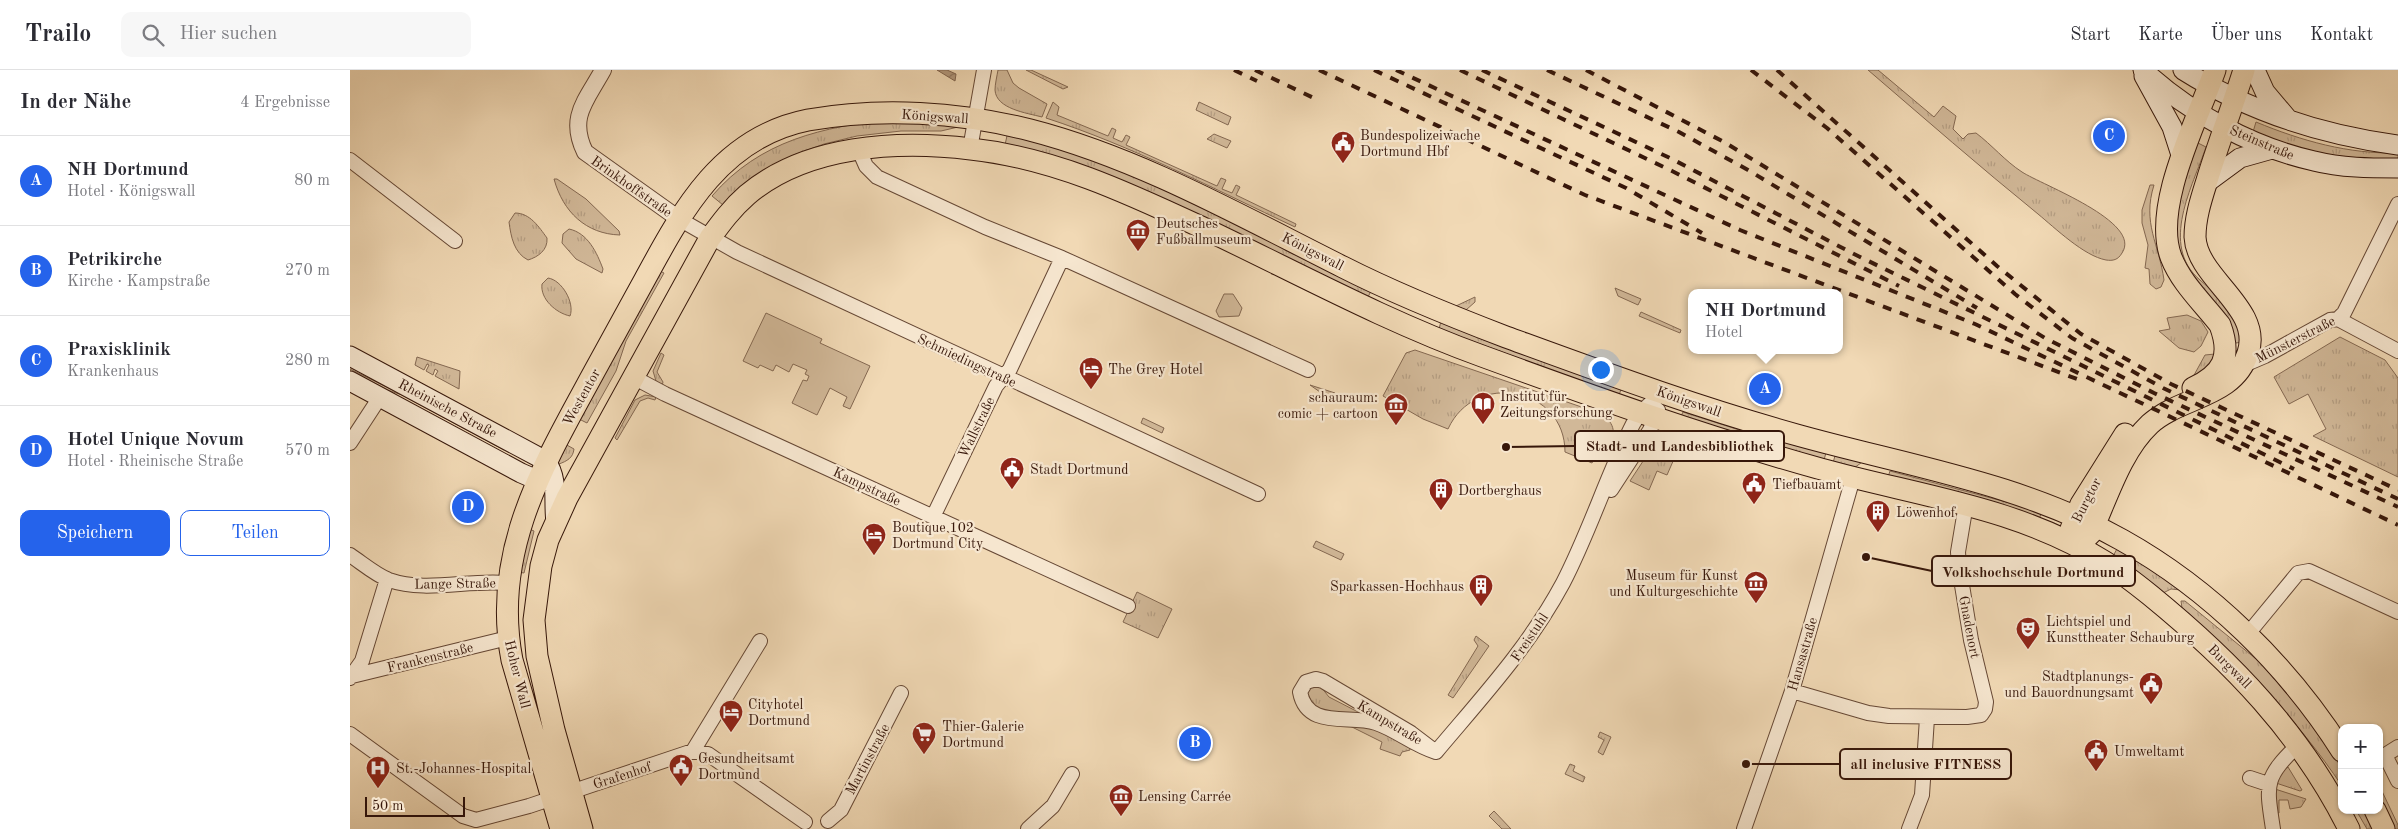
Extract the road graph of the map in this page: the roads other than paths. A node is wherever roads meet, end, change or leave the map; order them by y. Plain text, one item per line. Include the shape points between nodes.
1 (604, 70) edge
2 (984, 70) edge
3 (2142, 70) edge
4 (2183, 70) edge
5 (2244, 70) edge
6 (2255, 70) edge
7 (2212, 78) edge
8 (2234, 99) junction
9 (2199, 111) junction
10 (975, 119) junction
11 (2290, 120) junction
12 (2225, 126) junction
13 (2398, 145) edge
14 (970, 149) junction
15 (2272, 149) junction
16 (859, 150) junction
17 (2182, 158) junction
18 (350, 160) edge
19 (2398, 168) edge
20 (2206, 183) junction
21 (2398, 204) edge
22 (679, 219) junction
23 (710, 238) junction
24 (455, 241) dead end
25 (1062, 258) junction
26 (2338, 319) junction
27 (616, 333) joint
28 (649, 349) joint
29 (2398, 351) edge
30 (350, 356) edge
31 (2244, 364) junction
32 (1308, 370) dead end
33 (633, 377) junction
34 (1004, 377) junction
35 (350, 382) edge
36 (1663, 392) junction
37 (380, 397) junction
38 (1648, 415) junction
39 (350, 443) edge
40 (1883, 457) junction
41 (546, 461) junction
42 (579, 474) junction
43 (1853, 478) junction
44 (545, 481) junction
45 (1258, 494) dead end
46 (1966, 504) junction
47 (2075, 516) junction
48 (523, 517) joint
49 (933, 517) junction
50 (556, 522) junction
51 (2094, 526) junction
52 (2075, 544) junction
53 (350, 555) edge
54 (544, 555) joint
55 (2079, 574) dead end
56 (388, 580) junction
57 (502, 583) junction
58 (2200, 594) junction
59 (1128, 606) dead end
60 (2173, 612) junction
61 (2398, 612) edge
62 (2247, 635) junction
63 (508, 638) junction
64 (760, 641) dead end
65 (351, 677) edge
66 (1792, 691) junction
67 (901, 693) dead end
68 (1926, 718) junction
69 (350, 734) edge
70 (2299, 744) junction
71 (2338, 744) edge
72 (2398, 747) edge
73 (693, 751) junction
74 (1436, 752) junction
75 (2383, 756) edge
76 (2383, 758) edge
77 (1072, 774) dead end
78 (2250, 778) dead end
79 (2398, 781) edge
80 (2268, 784) junction
81 (572, 792) junction
82 (552, 799) junction
83 (2377, 814) edge
84 (830, 825) edge
85 (804, 826) edge
86 (2274, 828) edge
87 (561, 829) edge
88 (582, 829) edge
89 (1028, 829) edge
90 (1744, 829) edge
91 (1909, 829) edge
92 (2349, 829) edge
93 (2384, 829) edge

1 - 22 street, Brinkhoffstraße via 581,108 577,122 578,137 585,152
2 - 10 street
3 - 9 main road, Steinstraße
3 - 17 main road via 2172,127
4 - 7 main road, Steinstraße
5 - 8 main road, Burgtor
6 - 11 main road via 2270,99
7 - 8 main road, Steinstraße
7 - 9 main road, Burgtor
8 - 11 main road, Steinstraße
8 - 12 main road, Burgtor
9 - 12 main road, Steinstraße
9 - 17 main road, Burgtor
10 - 14 street
10 - 22 main road, Königswall via 923,113 873,113 807,120 782,128 756,140 719,166
10 - 36 main road, Königswall via 1036,132 1126,163 1438,310
11 - 13 main road, Steinstraße via 2357,140
12 - 15 main road, Steinstraße
12 - 20 main road, Burgtor
14 - 16 main road, Königswall via 885,147
14 - 38 main road, Königswall via 1036,161 1088,177 1173,214 1402,324 1470,352
15 - 19 main road, Steinstraße via 2353,168
15 - 20 main road via 2240,158
16 - 23 main road, Königswall via 804,163 768,180 739,202
16 - 25 street via 866,166 877,177 1014,240
17 - 47 main road, Burgtor via 2170,193 2166,221 2171,255 2190,289 2220,325 2225,342 2224,358 2210,379 2153,407 2138,419 2124,435
18 - 24 street
20 - 31 main road, Burgtor via 2196,222 2198,249 2203,261 2238,306 2248,326 2250,346
21 - 26 street, Münsterstraße via 2344,313
22 - 23 street, Schmiedingstraße
22 - 27 main road, Königswall
23 - 28 main road, Königswall
23 - 34 street, Schmiedingstraße
25 - 32 street
25 - 34 street, Wallstraße
26 - 29 street
26 - 31 street, Münsterstraße via 2330,320
27 - 41 main road, Westentor
28 - 33 main road, Westentor
30 - 41 main road, Rheinische Straße
31 - 51 main road, Burgtor via 2226,385 2162,415 2142,433 2118,473
33 - 42 main road, Westentor
33 - 49 street, Kampstraße
34 - 45 street, Schmiedingstraße
34 - 49 street, Wallstraße via 996,386
35 - 37 main road, Rheinische Straße
36 - 38 street, Freistuhl
36 - 40 main road, Königswall via 1791,433
37 - 39 street
37 - 44 main road, Rheinische Straße
38 - 43 main road, Königswall
38 - 74 street, Freistuhl via 1617,483 1598,507 1562,583 1530,637 1488,693
40 - 43 main road
40 - 47 main road, Königswall via 1981,481
41 - 44 main road, Westentor
42 - 44 main road
42 - 50 main road, Westentor
43 - 46 main road, Königswall
43 - 66 street, Hansastraße
44 - 48 main road, Westentor
44 - 50 main road, Westentor
46 - 52 main road, Königswall
46 - 68 street, Gnadenort via 1958,552 1985,709 1977,717
47 - 51 main road, Königswall
47 - 52 main road, Burgtor via 2069,538
48 - 57 main road, Hoher Wall
49 - 59 street, Kampstraße
50 - 54 main road, Westentor
51 - 52 main road, Burgtor via 2085,538
51 - 58 main road via 2147,555
52 - 55 street
52 - 60 main road, Burgwall via 2131,578
53 - 56 street, Lange Straße
54 - 81 main road, Hoher Wall via 536,592 535,637 541,676
56 - 57 street, Lange Straße via 425,585
56 - 65 street via 362,661
57 - 63 main road, Hoher Wall
58 - 60 main road via 2185,593 2172,598 2169,603
58 - 62 main road
60 - 70 main road, Burgwall via 2242,678
61 - 62 street via 2303,571
62 - 71 main road via 2303,696
63 - 65 street, Frankenstraße
63 - 82 main road, Hoher Wall
64 - 73 street
66 - 68 street via 1868,713
66 - 90 street, Hansastraße
67 - 84 street, Martinstraße via 841,810
68 - 91 street via 1922,795
69 - 82 street, Grafenhof via 463,816 476,820
70 - 80 street via 2274,770
70 - 92 main road, Burgwall
72 - 75 street
73 - 81 street, Grafenhof
73 - 85 street via 708,754
74 - 74 street, Kampstraße via 1391,720 1323,681 1310,680 1300,692 1303,703 1313,713 1334,720 1362,719 1377,723 1418,746
76 - 79 street
77 - 89 street via 1054,806
78 - 80 street
80 - 86 street
81 - 82 street, Grafenhof
81 - 88 main road, Hoher Wall
82 - 87 main road, Hoher Wall
83 - 93 main road
84 - 85 street via 815,817

